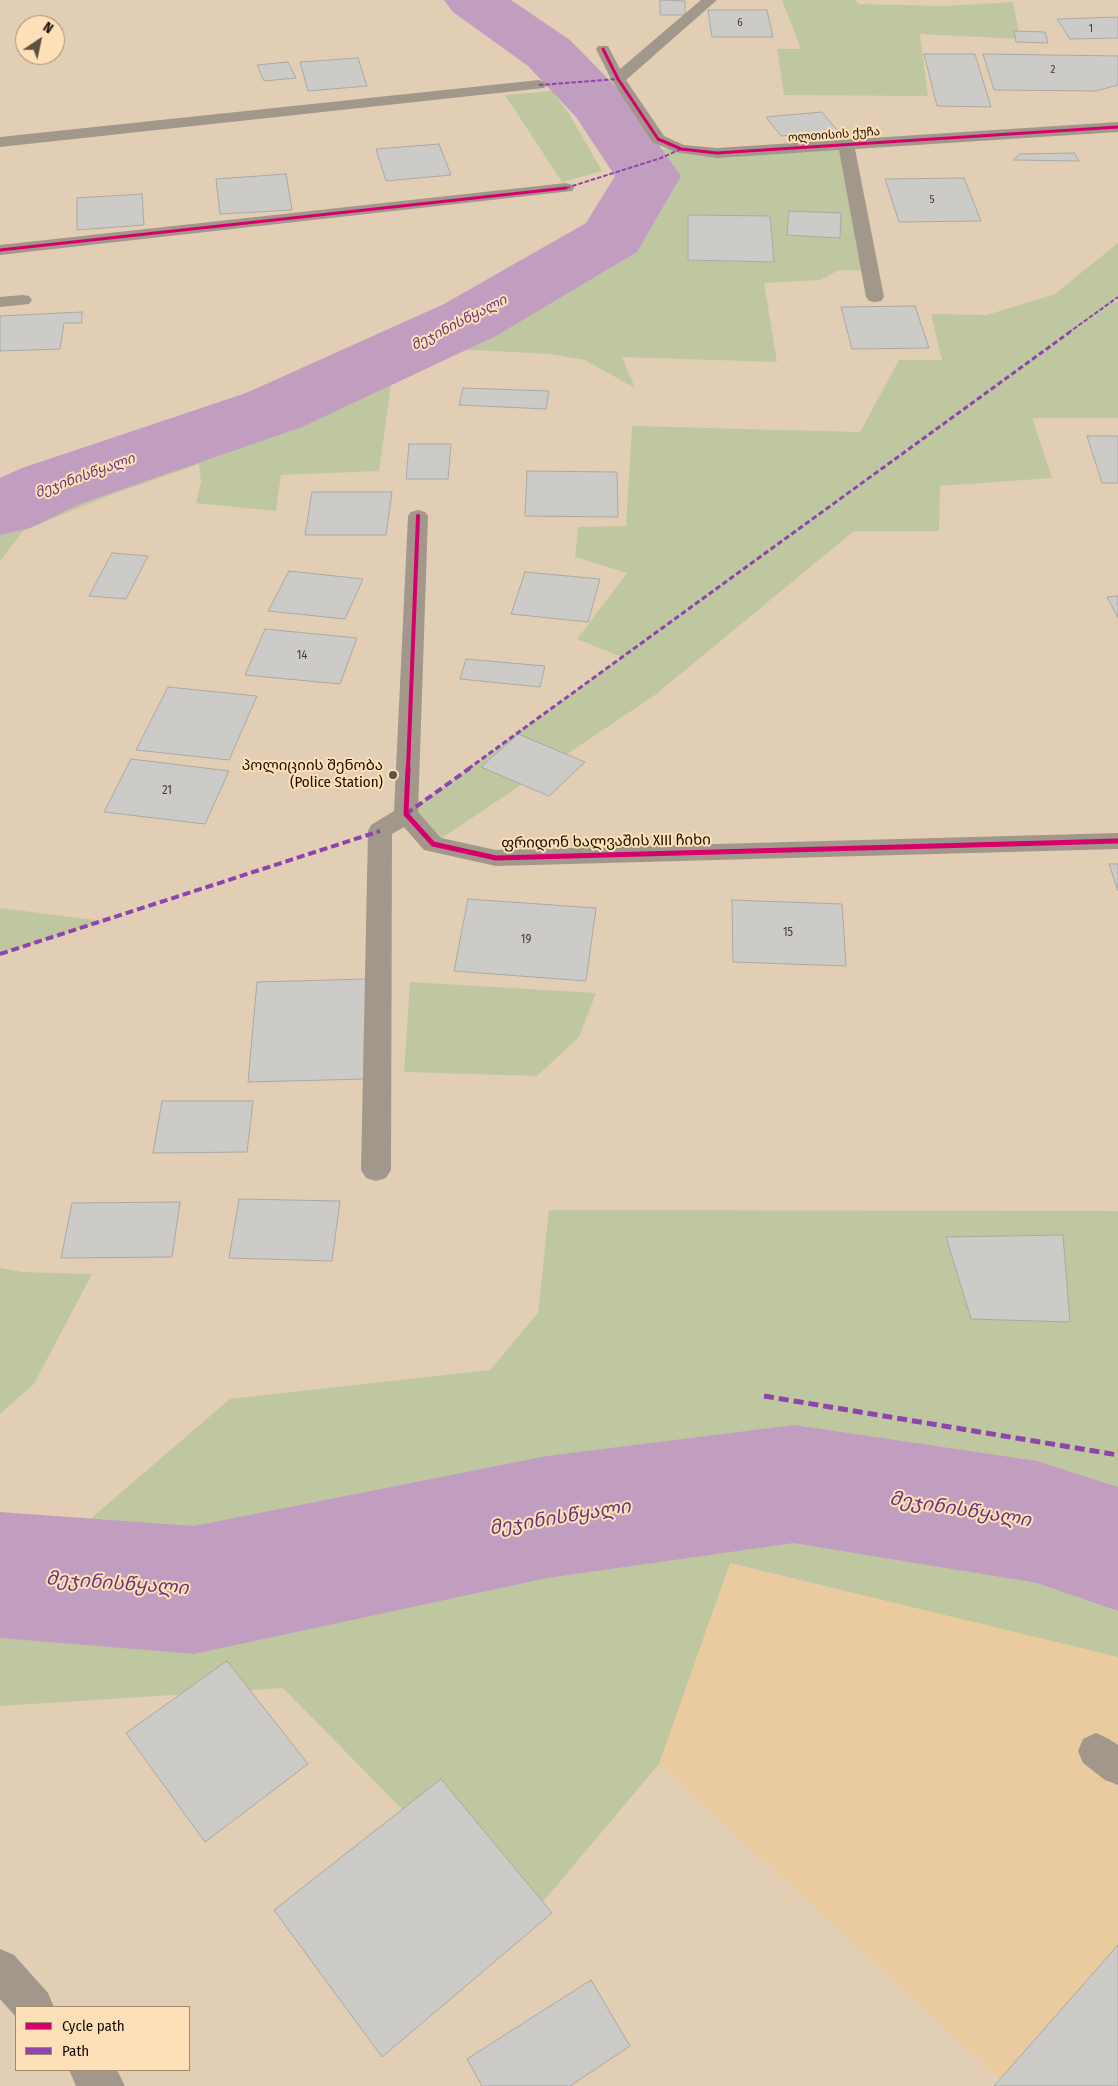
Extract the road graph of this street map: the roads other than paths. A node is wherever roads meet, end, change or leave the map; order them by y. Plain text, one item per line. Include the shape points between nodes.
1 (710, 0) edge
2 (602, 49) dead end
3 (618, 79) junction
4 (539, 85) dead end
5 (1118, 127) edge
6 (0, 142) edge
7 (846, 144) junction
8 (566, 188) dead end
9 (0, 250) edge
10 (876, 297) dead end
11 (23, 300) dead end
12 (0, 302) edge
13 (418, 516) dead end
14 (406, 814) junction
15 (1118, 841) edge
16 (376, 1170) dead end
17 (0, 1969) edge
18 (33, 2006) edge
19 (90, 2071) edge
20 (104, 2086) edge

1 - 3 street
2 - 3 street, ოლთისის ქუჩა
3 - 7 street, ოლთისის ქუჩა via 658,139 681,149 717,153
4 - 6 street
5 - 7 street, ოლთისის ქუჩა
7 - 10 street
8 - 9 street
11 - 12 street
13 - 14 street
14 - 15 street, ფრიდონ ხალვაშის XIII ჩიხი via 433,844 496,858
14 - 16 street via 380,831
17 - 18 street
19 - 20 street

